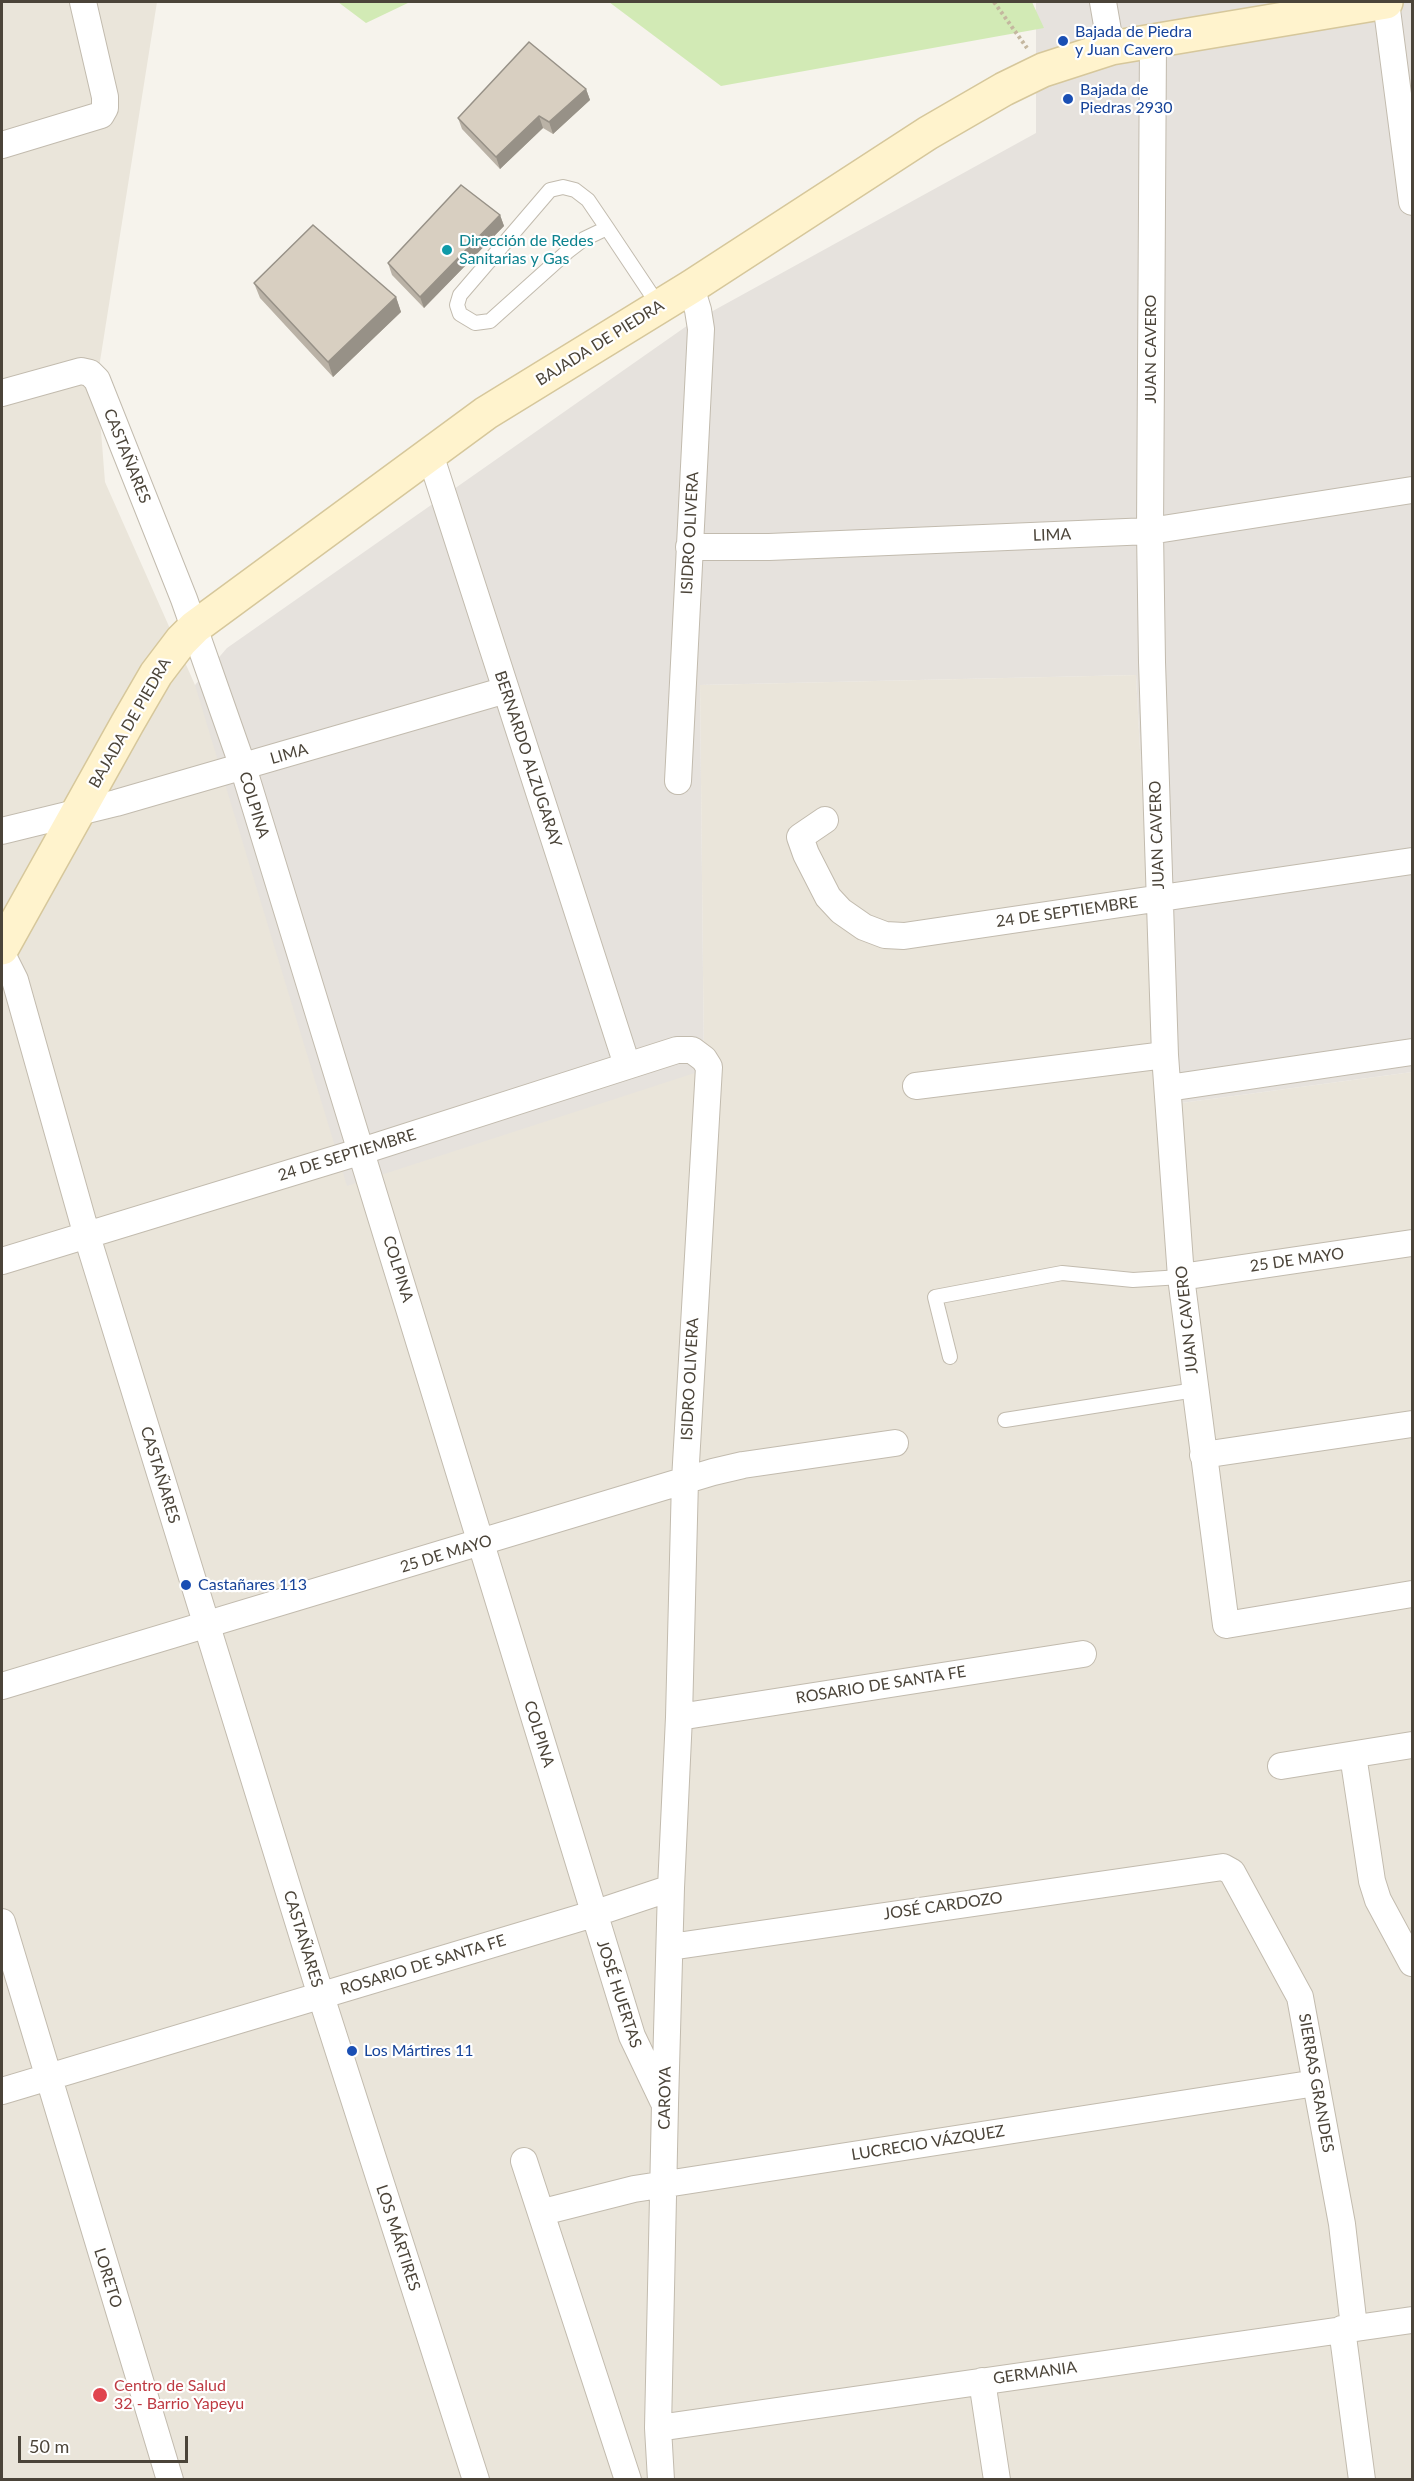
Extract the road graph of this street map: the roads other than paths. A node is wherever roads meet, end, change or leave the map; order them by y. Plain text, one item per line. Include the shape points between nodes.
1 (83, 2) edge
2 (1103, 2) edge
3 (1386, 2) edge
4 (1153, 42) junction
5 (1111, 48) junction
6 (2, 145) edge
7 (1413, 202) edge
8 (607, 228) junction
9 (690, 286) junction
10 (659, 306) junction
11 (2, 393) edge
12 (430, 454) junction
13 (1413, 490) edge
14 (1150, 531) junction
15 (689, 547) junction
16 (195, 627) junction
17 (506, 690) junction
18 (243, 767) junction
19 (678, 781) dead end
20 (77, 812) junction
21 (825, 820) dead end
22 (2, 831) edge
23 (1413, 861) edge
24 (1159, 898) junction
25 (2, 948) edge
26 (2, 954) edge
27 (692, 1050) joint
28 (1413, 1052) edge
29 (1165, 1055) junction
30 (627, 1065) junction
31 (916, 1086) dead end
32 (1168, 1088) junction
33 (362, 1151) junction
34 (87, 1236) junction
35 (1413, 1243) edge
36 (2, 1261) edge
37 (1181, 1277) junction
38 (950, 1357) dead end
39 (1195, 1390) junction
40 (1005, 1420) dead end
41 (1413, 1424) edge
42 (895, 1443) dead end
43 (1203, 1455) junction
44 (684, 1480) junction
45 (482, 1543) junction
46 (1413, 1594) edge
47 (207, 1626) junction
48 (1083, 1654) dead end
49 (2, 1686) edge
50 (679, 1717) junction
51 (1413, 1746) edge
52 (1353, 1755) junction
53 (1281, 1766) dead end
54 (1216, 1866) joint
55 (671, 1888) junction
56 (593, 1914) junction
57 (2, 1922) edge
58 (670, 1947) junction
59 (1413, 1963) edge
60 (321, 1996) junction
61 (47, 2077) junction
62 (1316, 2083) junction
63 (2, 2091) edge
64 (665, 2104) junction
65 (524, 2161) dead end
66 (664, 2184) junction
67 (543, 2212) junction
68 (1413, 2320) edge
69 (1348, 2328) junction
70 (982, 2381) junction
71 (658, 2428) junction
72 (170, 2480) edge
73 (476, 2480) edge
74 (628, 2480) edge
75 (661, 2480) edge
76 (997, 2480) edge
77 (1362, 2480) edge

1 - 6 street via 105,108 101,115
2 - 5 street
3 - 4 main road, BAJADA DE PIEDRA
3 - 7 street
4 - 5 main road, BAJADA DE PIEDRA
4 - 14 street, JUAN CAVERO
5 - 9 main road, BAJADA DE PIEDRA via 1043,70 928,133
8 - 8 lane via 588,200 575,190 550,190 460,295 460,314 475,323 490,321 567,252
8 - 10 lane
9 - 10 main road, BAJADA DE PIEDRA
9 - 15 street, ISIDRO OLIVERA via 701,328
10 - 12 main road, BAJADA DE PIEDRA via 486,413
11 - 16 street, CASTAÑARES via 81,371 97,380
12 - 16 main road, BAJADA DE PIEDRA
12 - 17 street, BERNARDO ALZUGARAY
13 - 14 street, LIMA
14 - 15 street, LIMA
14 - 24 street, JUAN CAVERO
15 - 19 street, ISIDRO OLIVERA
16 - 18 street, COLPINA
16 - 20 main road, BAJADA DE PIEDRA via 156,674
17 - 18 street, LIMA
17 - 30 street, BERNARDO ALZUGARAY
18 - 20 street, LIMA
18 - 33 street, COLPINA
20 - 22 street, LIMA
20 - 25 main road, BAJADA DE PIEDRA
21 - 24 street, 24 DE SEPTIEMBRE via 800,837 828,897 864,927 885,935 904,936
23 - 24 street, 24 DE SEPTIEMBRE
24 - 29 street, JUAN CAVERO
26 - 34 street, CASTAÑARES via 15,980
27 - 30 street, 24 DE SEPTIEMBRE via 678,1050
27 - 44 street, ISIDRO OLIVERA via 709,1067
28 - 32 street
29 - 31 street
29 - 32 street, JUAN CAVERO
30 - 33 street, 24 DE SEPTIEMBRE
32 - 37 street, JUAN CAVERO
33 - 34 street, 24 DE SEPTIEMBRE
33 - 45 street, COLPINA
34 - 36 street, 24 DE SEPTIEMBRE
34 - 47 street, CASTAÑARES
35 - 37 street, 25 DE MAYO
37 - 38 lane via 1133,1280 1062,1273 935,1297
37 - 39 street, JUAN CAVERO
39 - 40 lane
39 - 43 street, JUAN CAVERO
41 - 43 street
42 - 44 street, 25 DE MAYO via 743,1465
43 - 46 street, JUAN CAVERO via 1226,1625
44 - 45 street, 25 DE MAYO
44 - 50 street, ISIDRO OLIVERA
45 - 47 street, 25 DE MAYO
45 - 56 street, COLPINA
47 - 49 street, 25 DE MAYO
47 - 60 street, CASTAÑARES
48 - 50 street, ROSARIO DE SANTA FE
50 - 55 street, CAROYA
51 - 52 street
52 - 53 street
52 - 59 street via 1372,1881 1378,1900
54 - 58 street, JOSÉ CARDOZO
54 - 62 street, SIERRAS GRANDES via 1232,1872 1293,1981 1303,2011
55 - 56 street, ROSARIO DE SANTA FE
55 - 58 street, CAROYA
56 - 60 street, ROSARIO DE SANTA FE
56 - 64 street, JOSÉ HUERTAS via 632,2036
57 - 61 street, LORETO
58 - 64 street, CAROYA
60 - 61 street, ROSARIO DE SANTA FE
60 - 73 street, LOS MÁRTIRES
61 - 63 street, ROSARIO DE SANTA FE
61 - 72 street, LORETO
62 - 66 street, LUCRECIO VÁZQUEZ
62 - 69 street, SIERRAS GRANDES via 1342,2224
64 - 66 street, CAROYA
65 - 67 street
66 - 67 street, LUCRECIO VÁZQUEZ
66 - 71 street, CAROYA
67 - 74 street
68 - 69 street, GERMANIA
69 - 70 street, GERMANIA
69 - 77 street, SIERRAS GRANDES
70 - 71 street, GERMANIA
70 - 76 street
71 - 75 street, CAROYA

